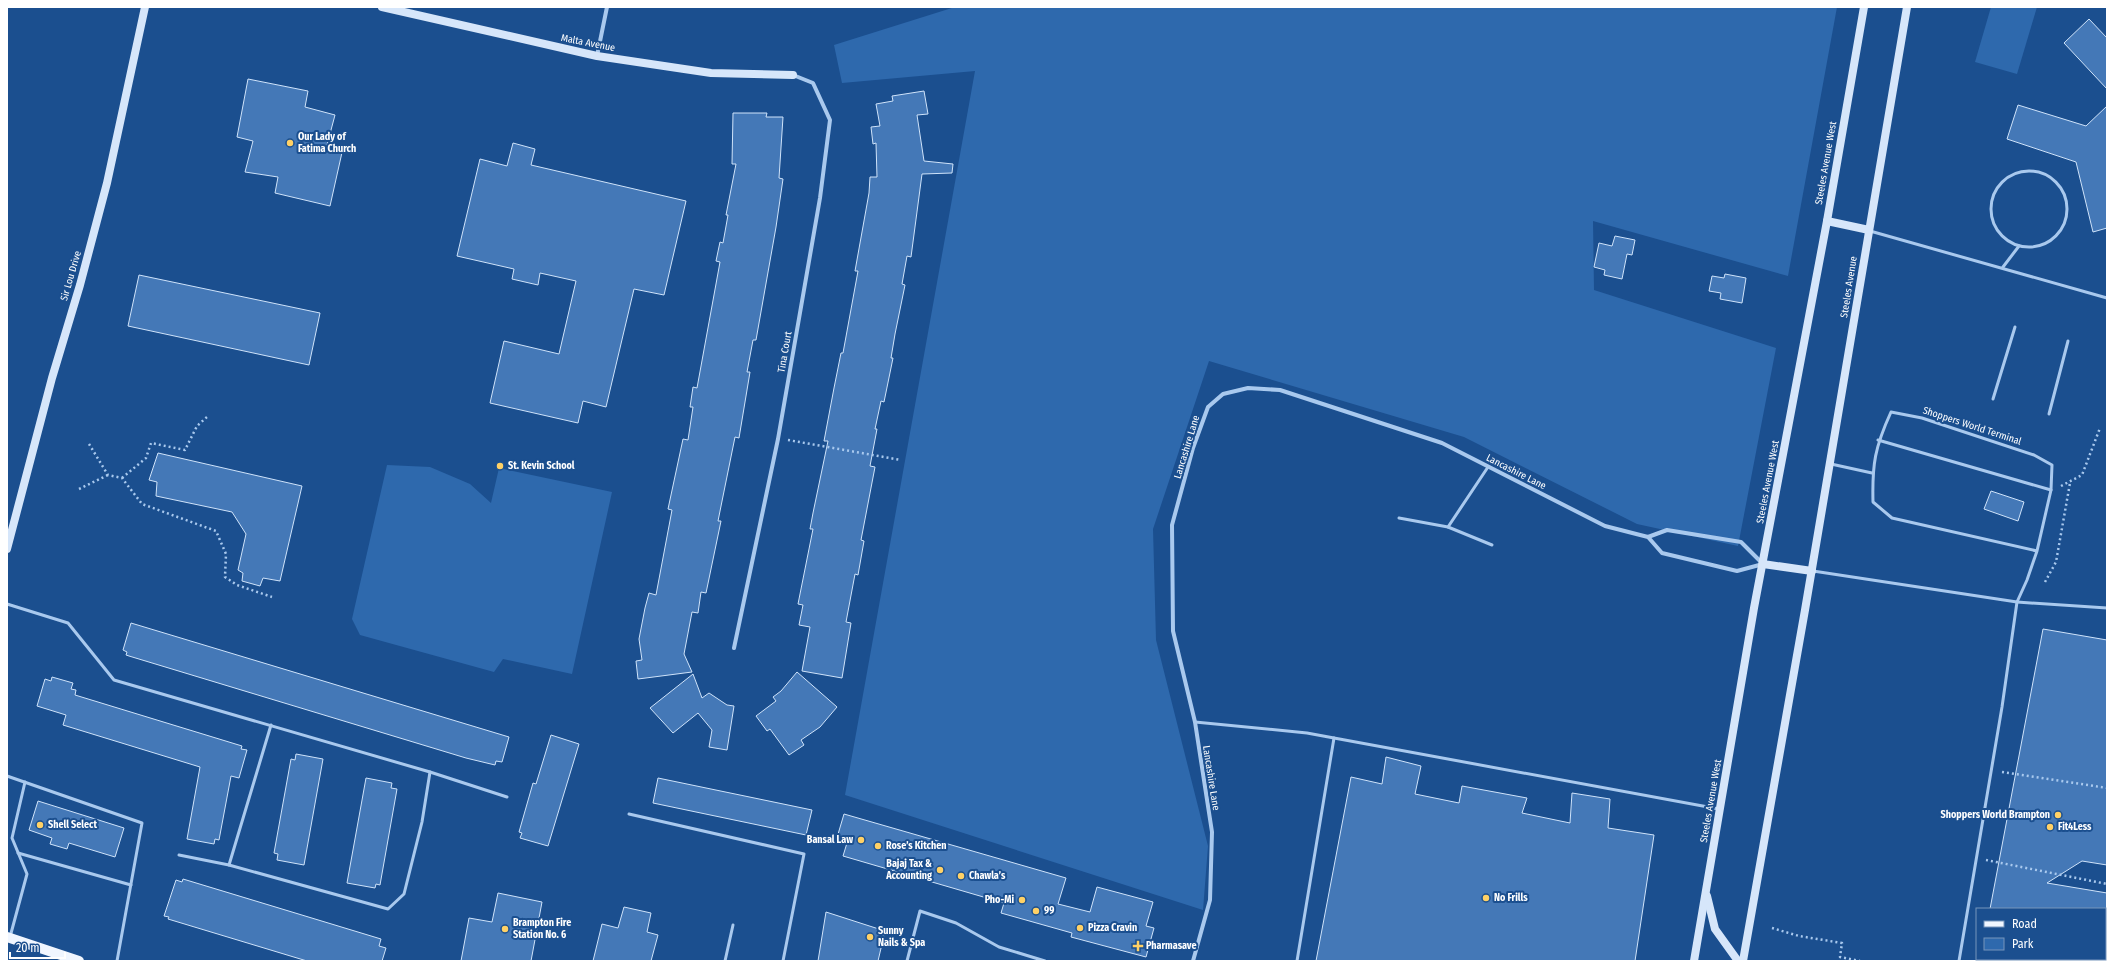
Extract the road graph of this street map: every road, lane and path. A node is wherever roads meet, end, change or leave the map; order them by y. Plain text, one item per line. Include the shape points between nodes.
1 (145, 7) edge
2 (382, 7) edge
3 (607, 7) edge
4 (1864, 7) edge
5 (1907, 7) edge
6 (597, 56) junction
7 (793, 75) joint
8 (1827, 221) junction
9 (1868, 230) junction
10 (2019, 246) junction
11 (2003, 267) junction
12 (2107, 298) edge
13 (2015, 327) dead end
14 (2068, 341) dead end
15 (1993, 399) dead end
16 (2049, 414) dead end
17 (208, 416) dead end
18 (2100, 428) dead end
19 (778, 438) junction
20 (1878, 440) junction
21 (89, 444) dead end
22 (901, 460) dead end
23 (1830, 464) junction
24 (1488, 467) junction
25 (1872, 473) junction
26 (108, 475) junction
27 (122, 478) junction
28 (2070, 483) junction
29 (79, 489) dead end
30 (2051, 490) junction
31 (1399, 518) dead end
32 (1448, 527) junction
33 (1648, 537) junction
34 (1492, 545) dead end
35 (7, 549) edge
36 (2037, 552) junction
37 (1763, 564) junction
38 (1812, 571) junction
39 (2045, 582) dead end
40 (272, 597) dead end
41 (2017, 602) junction
42 (7, 604) edge
43 (2107, 608) edge
44 (734, 648) dead end
45 (1195, 722) junction
46 (271, 725) junction
47 (1334, 738) junction
48 (1991, 770) junction
49 (430, 772) junction
50 (7, 776) edge
51 (25, 782) junction
52 (2107, 788) edge
53 (507, 797) dead end
54 (1719, 809) junction
55 (629, 814) dead end
56 (18, 853) junction
57 (179, 855) dead end
58 (1976, 858) junction
59 (229, 865) junction
60 (2107, 884) edge
61 (131, 885) junction
62 (1706, 892) junction
63 (733, 925) dead end
64 (1772, 928) dead end
65 (9, 938) edge
66 (79, 961) edge
67 (117, 961) edge
68 (725, 961) edge
69 (783, 961) edge
70 (907, 961) edge
71 (1045, 961) edge
72 (1193, 961) edge
73 (1297, 961) edge
74 (1694, 961) edge
75 (1738, 961) edge
76 (1743, 961) edge
77 (1860, 961) edge
78 (1959, 961) edge

1 - 35 main road, Sir Lou Drive via 107,183
2 - 6 main road, Malta Avenue
3 - 6 street
4 - 8 main road, Steeles Avenue West
5 - 9 main road, Steeles Avenue
6 - 7 main road, Malta Avenue via 711,73
7 - 19 street, Tina Court via 814,82 830,120 820,198
8 - 9 main road
8 - 37 main road, Steeles Avenue West
9 - 11 lane
9 - 23 main road, Steeles Avenue
10 - 10 lane via 2034,247 2049,242 2060,232 2066,218 2067,203 2062,189 2052,178 2038,171 2023,170 2009,176 1998,186 1991,199 1990,214 1996,229 2006,240
10 - 11 lane
11 - 12 lane
13 - 15 lane
14 - 16 lane
17 - 27 path via 197,426 185,450 151,442 146,458
18 - 28 path via 2082,475
19 - 22 path
19 - 44 street, Tina Court
20 - 25 lane, Shoppers World Terminal
20 - 30 lane
20 - 30 lane, Shoppers World Terminal via 1891,412 1922,418 2034,455 2052,465
21 - 26 path
23 - 25 lane
23 - 38 main road, Steeles Avenue
24 - 32 lane
24 - 33 street, Lancashire Lane via 1605,526
24 - 45 street, Lancashire Lane via 1442,443 1280,390 1248,388 1222,394 1208,407 1193,448 1172,525 1173,631
25 - 36 lane, Shoppers World Terminal via 1873,502 1892,518
26 - 27 path
26 - 29 path
27 - 40 path via 142,504 216,531 226,554 225,577 237,585
28 - 30 path
28 - 39 path via 2056,562
30 - 36 lane, Shoppers World Terminal
31 - 32 lane
32 - 34 lane
33 - 37 street via 1662,553 1737,571
33 - 37 street via 1667,530 1741,542
36 - 41 lane, Shoppers World Terminal
37 - 38 main road
37 - 54 main road, Steeles Avenue West
38 - 41 lane
38 - 76 main road
41 - 43 lane
41 - 48 lane, Shoppers World Terminal
42 - 46 lane via 68,623 114,680
45 - 47 lane
45 - 72 street, Lancashire Lane via 1212,832 1210,900
46 - 49 lane
46 - 59 lane
47 - 54 lane
47 - 73 lane
48 - 52 path
48 - 58 lane, Shoppers World Terminal
49 - 53 lane
49 - 59 lane via 422,822 404,894 388,909
50 - 51 lane
51 - 56 lane via 12,838
51 - 61 lane via 142,823
54 - 62 main road, Steeles Avenue West
55 - 69 lane via 804,854
56 - 61 lane
56 - 65 lane via 27,874
57 - 59 lane
58 - 60 path
58 - 78 lane, Shoppers World Terminal
61 - 67 lane
62 - 74 main road, Steeles Avenue West
62 - 75 main road via 1715,929
63 - 68 lane
64 - 77 path via 1799,936 1842,943 1840,957
65 - 66 main road
70 - 71 lane via 920,911 956,923 999,947

